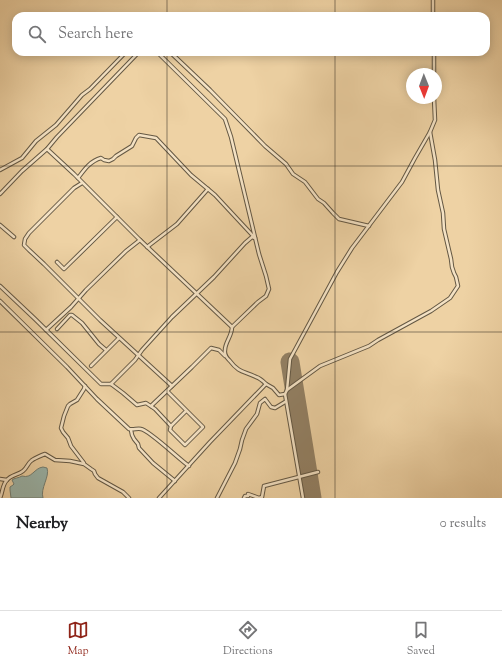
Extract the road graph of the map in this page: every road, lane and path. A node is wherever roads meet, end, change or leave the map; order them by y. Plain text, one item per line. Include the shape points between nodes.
1 (433, 0) edge
2 (433, 12) edge
3 (122, 56) edge
4 (135, 56) edge
5 (161, 56) edge
6 (174, 56) edge
7 (434, 56) edge
8 (434, 68) edge
9 (434, 104) edge
10 (430, 132) junction
11 (47, 149) junction
12 (0, 170) edge
13 (78, 178) junction
14 (82, 183) junction
15 (208, 189) junction
16 (0, 194) edge
17 (117, 217) junction
18 (0, 225) edge
19 (369, 226) junction
20 (14, 237) dead end
21 (255, 238) junction
22 (140, 240) junction
23 (148, 247) junction
24 (57, 262) dead end
25 (0, 286) edge
26 (196, 294) junction
27 (79, 298) junction
28 (0, 301) edge
29 (232, 327) junction
30 (57, 329) dead end
31 (46, 330) junction
32 (119, 338) junction
33 (106, 350) junction
34 (138, 355) junction
35 (226, 356) junction
36 (91, 366) dead end
37 (111, 384) junction
38 (266, 384) junction
39 (85, 386) junction
40 (172, 386) junction
41 (287, 390) junction
42 (167, 391) junction
43 (285, 394) junction
44 (285, 402) junction
45 (151, 406) junction
46 (186, 411) junction
47 (172, 426) junction
48 (131, 430) junction
49 (84, 464) junction
50 (188, 466) junction
51 (318, 472) dead end
52 (300, 476) junction
53 (0, 479) edge
54 (6, 480) junction
55 (175, 481) junction
56 (0, 498) edge
57 (128, 498) edge
58 (159, 498) edge
59 (217, 498) edge
60 (244, 498) edge
61 (303, 498) edge

1 - 2 street
3 - 12 street via 22,158
4 - 11 street
5 - 21 street via 225,119
6 - 19 street via 286,164 293,174 305,182 339,219
7 - 8 street
9 - 10 street via 435,120
10 - 19 street via 402,182
10 - 41 street via 444,229 458,286 450,298 430,311 369,346 320,366
11 - 13 street
11 - 16 street
13 - 14 street
13 - 15 street via 96,159 113,159 132,146 139,135 156,138
14 - 17 street
14 - 27 street via 29,233 24,244
15 - 21 street
15 - 23 street via 177,224
17 - 22 street
17 - 24 street via 64,269
18 - 20 street
19 - 41 street via 337,272 290,359
21 - 26 street via 252,237 245,243
21 - 29 street via 269,289 266,296
22 - 23 street
22 - 27 street
23 - 26 street
25 - 31 street
26 - 29 street
26 - 34 street
27 - 31 street
27 - 32 street
28 - 39 street
29 - 35 street via 224,352
30 - 33 street via 72,315
31 - 37 street via 101,384
32 - 33 street
32 - 34 street
33 - 36 street
34 - 37 street
34 - 40 street
35 - 38 street via 236,369 254,375
35 - 40 street via 211,348
37 - 45 street via 137,405 146,403
38 - 43 street via 279,395
38 - 50 street
39 - 48 street
39 - 49 street via 77,400 68,406 61,428
40 - 42 street
41 - 43 street
42 - 45 street
42 - 46 street
43 - 44 street
44 - 52 street
44 - 59 street via 275,408 265,399 260,403
45 - 47 street
46 - 47 street
46 - 47 street via 203,427 185,445 170,430
48 - 50 street via 143,429
48 - 55 street via 139,448
49 - 54 street via 70,460 55,460 43,454 31,461 24,470
49 - 57 street via 94,471 98,478
50 - 55 street
51 - 52 street
52 - 60 street via 264,486 262,497 248,494
52 - 61 street
53 - 54 street
54 - 56 street
55 - 58 street

